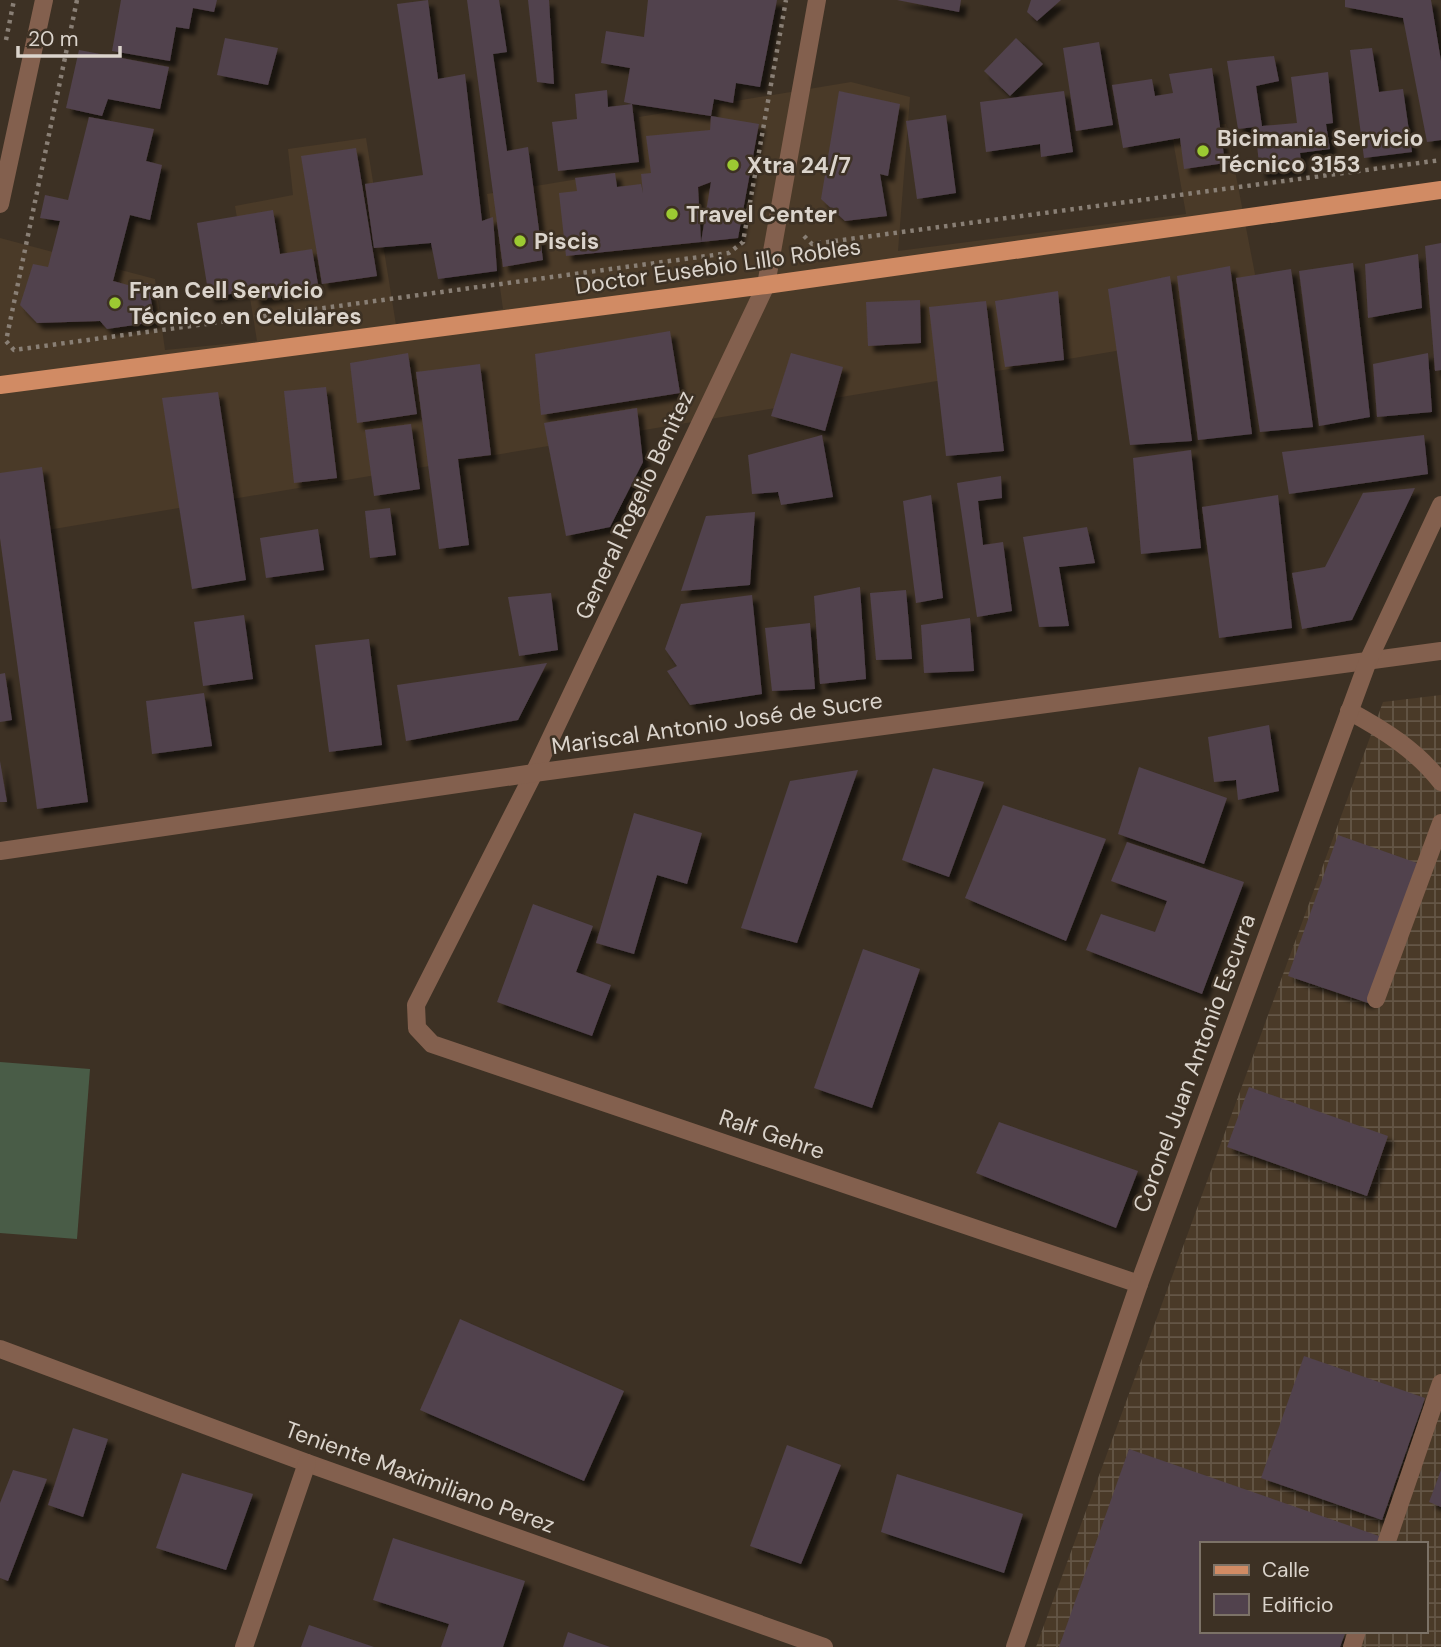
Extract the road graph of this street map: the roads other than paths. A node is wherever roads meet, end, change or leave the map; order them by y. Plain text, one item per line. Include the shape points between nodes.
1 (44, 0) edge
2 (817, 0) edge
3 (1441, 190) edge
4 (0, 204) edge
5 (766, 285) junction
6 (0, 385) edge
7 (1441, 505) edge
8 (1441, 651) edge
9 (1368, 661) junction
10 (1349, 711) junction
11 (534, 773) junction
12 (1441, 782) edge
13 (1441, 824) edge
14 (0, 851) edge
15 (1376, 999) dead end
16 (416, 1005) joint
17 (1139, 1284) junction
18 (0, 1349) edge
19 (1441, 1383) edge
20 (307, 1463) junction
21 (1386, 1542) edge
22 (244, 1647) edge
23 (824, 1647) edge
24 (1015, 1647) edge

1 - 4 street
2 - 5 street, General Rogelio Benitez
3 - 5 main road, Doctor Eusebio Lillo Robles
5 - 6 main road, Doctor Eusebio Lillo Robles
5 - 11 street, General Rogelio Benitez
7 - 9 street, Coronel Juan Antonio Escurra
8 - 9 street, Mariscal Antonio José de Sucre
9 - 10 street, Coronel Juan Antonio Escurra
9 - 11 street, Mariscal Antonio José de Sucre
10 - 12 street via 1412,751
10 - 17 street, Coronel Juan Antonio Escurra
11 - 14 street, Mariscal Antonio José de Sucre
11 - 16 street, General Rogelio Benitez
13 - 15 street
16 - 17 street, Ralf Gehre via 417,1028 432,1044
17 - 24 street, Coronel Juan Antonio Escurra
18 - 20 street, Teniente Maximiliano Perez
19 - 21 street
20 - 22 street
20 - 23 street, Teniente Maximiliano Perez

